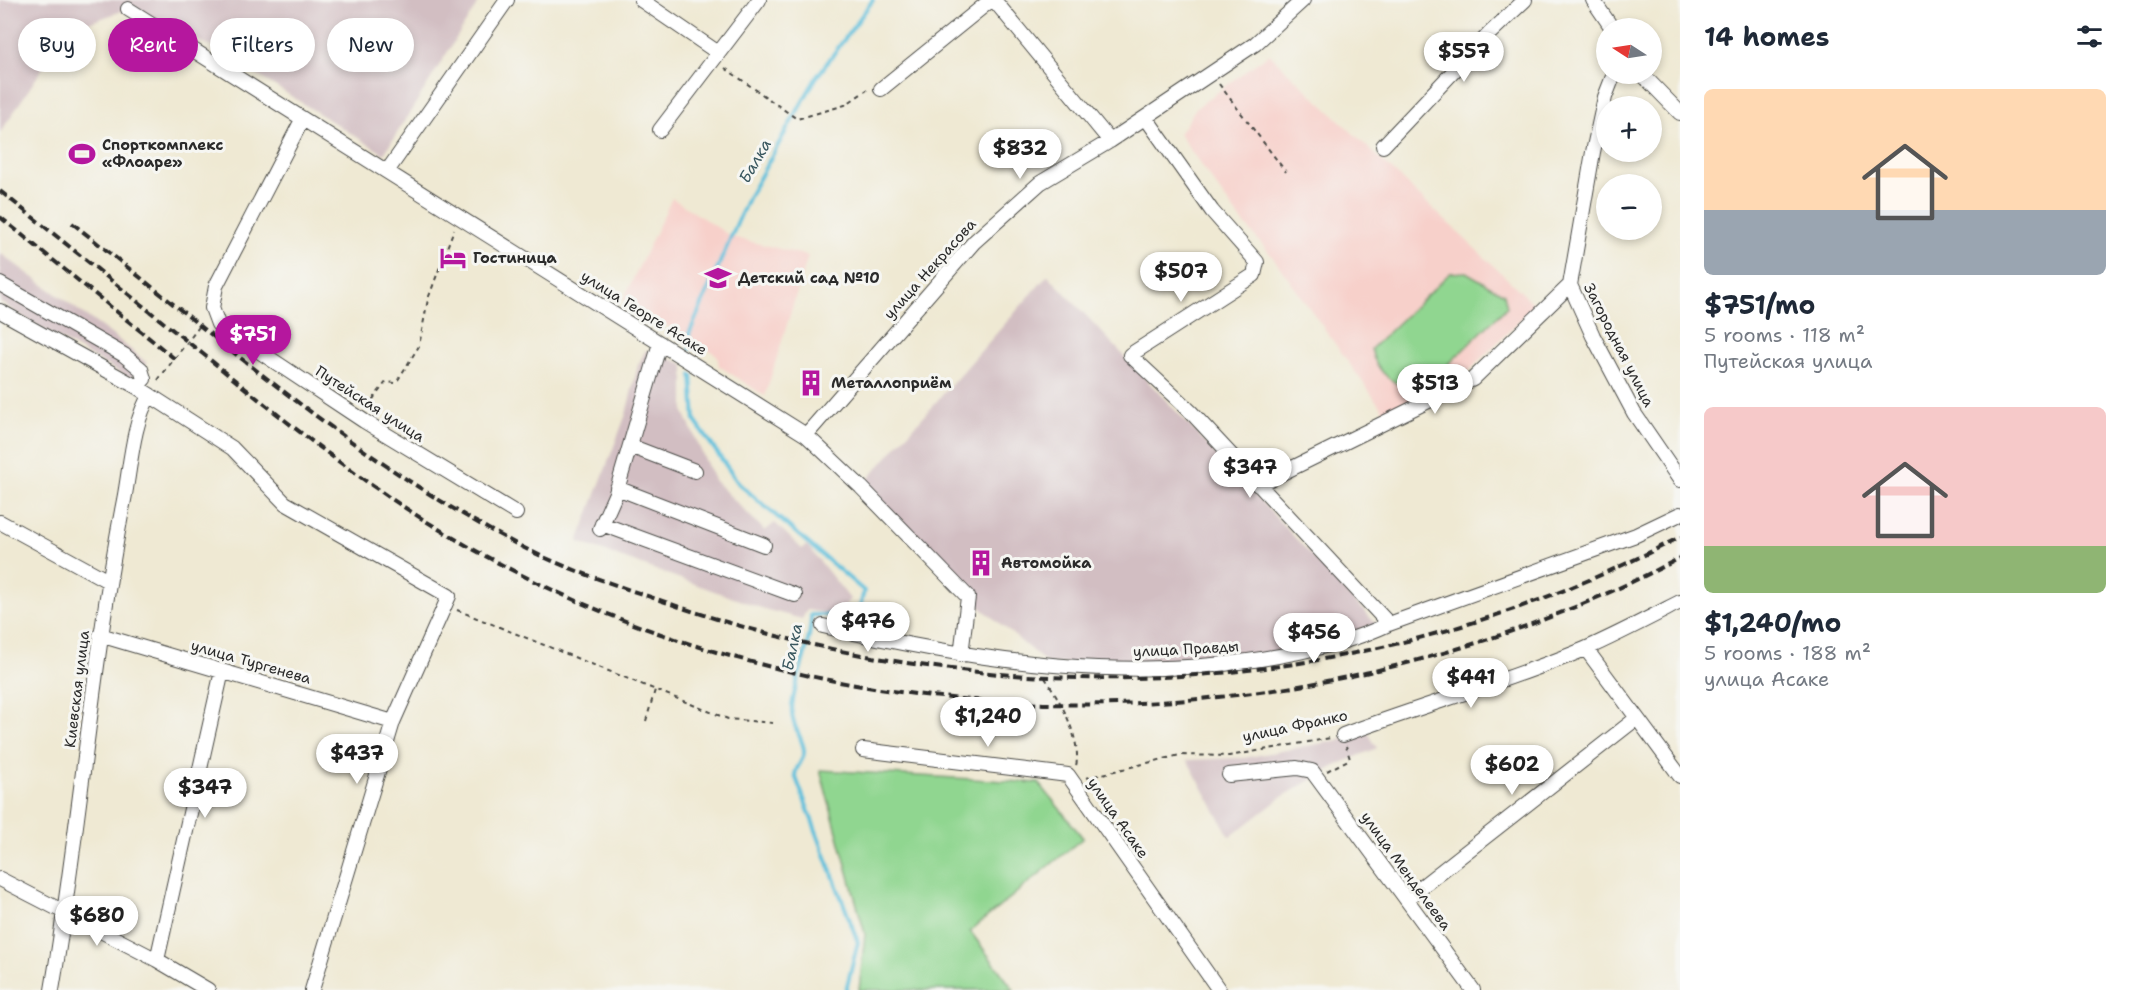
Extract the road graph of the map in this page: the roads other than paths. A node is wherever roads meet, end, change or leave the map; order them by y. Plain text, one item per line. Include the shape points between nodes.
1 (507, 0) edge
2 (641, 0) edge
3 (759, 0) edge
4 (992, 0) edge
5 (1303, 0) edge
6 (1525, 0) edge
7 (1593, 0) edge
8 (128, 9) dead end
9 (1605, 18) edge
10 (715, 55) junction
11 (1610, 84) edge
12 (1652, 84) edge
13 (884, 87) road end
14 (1680, 113) edge
15 (1146, 118) junction
16 (302, 120) junction
17 (660, 130) dead end
18 (1110, 141) junction
19 (1383, 146) dead end
20 (388, 170) junction
21 (0, 284) edge
22 (1570, 285) junction
23 (0, 311) edge
24 (660, 343) junction
25 (137, 387) junction
26 (150, 395) junction
27 (806, 435) junction
28 (630, 446) junction
29 (695, 471) dead end
30 (1680, 480) edge
31 (1258, 485) junction
32 (617, 488) junction
33 (516, 513) dead end
34 (1680, 514) edge
35 (0, 522) edge
36 (764, 545) dead end
37 (108, 581) junction
38 (795, 595) dead end
39 (1680, 602) edge
40 (1389, 624) junction
41 (823, 626) dead end
42 (100, 635) junction
43 (1586, 649) junction
44 (961, 655) junction
45 (222, 671) junction
46 (1637, 718) junction
47 (393, 722) junction
48 (1343, 735) road end
49 (863, 750) dead end
50 (1229, 775) dead end
51 (1680, 776) edge
52 (0, 879) edge
53 (1406, 899) junction
54 (65, 913) junction
55 (157, 960) junction
56 (52, 990) edge
57 (208, 990) edge
58 (312, 990) edge
59 (1219, 990) edge
60 (1473, 990) edge

1 - 20 street
2 - 10 street
3 - 10 street
4 - 13 street
4 - 18 street
5 - 15 street, улица Некрасова via 1255,44
6 - 19 street
7 - 9 street
8 - 16 street, улица Георге Асаке
10 - 17 street
11 - 22 street, Загородная улица via 1593,152
12 - 14 street
15 - 18 street, улица Некрасова
15 - 31 street via 1212,211 1257,262 1254,275 1130,355 1190,411
16 - 20 street, улица Георге Асаке
16 - 33 street, Путейская улица via 216,286 212,308 218,324 359,418
18 - 27 street, улица Некрасова via 1040,183 974,242
20 - 24 street, улица Георге Асаке
21 - 25 street via 124,355 141,369 144,379
22 - 30 street, Загородная улица via 1634,412
22 - 31 street via 1473,379
23 - 25 street
24 - 27 street, улица Георге Асаке
24 - 28 street
25 - 26 street
26 - 37 street, Киевская улица via 138,430
26 - 47 street via 232,448 285,503 448,601
27 - 44 street, улица Георге Асаке via 968,597
28 - 29 street
28 - 32 street
31 - 40 street
32 - 36 street
32 - 38 street via 601,527
34 - 40 street, улица Правды via 1636,535
35 - 37 street
37 - 42 street, Киевская улица
39 - 43 street, улица Франко
40 - 44 street, улица Правды via 1360,638 1242,664 1103,670
41 - 44 street, улица Правды
42 - 45 street, улица Тургенева
42 - 54 street, Киевская улица
43 - 46 street
43 - 48 street, улица Франко
45 - 47 street, улица Тургенева
45 - 55 street
46 - 51 street
46 - 53 street
47 - 58 street
49 - 59 street, улица Асаке via 1068,775
50 - 53 street, улица Менделеева via 1297,768 1314,774
52 - 54 street
53 - 60 street, улица Менделеева
54 - 55 street
54 - 56 street, Киевская улица
55 - 57 street

